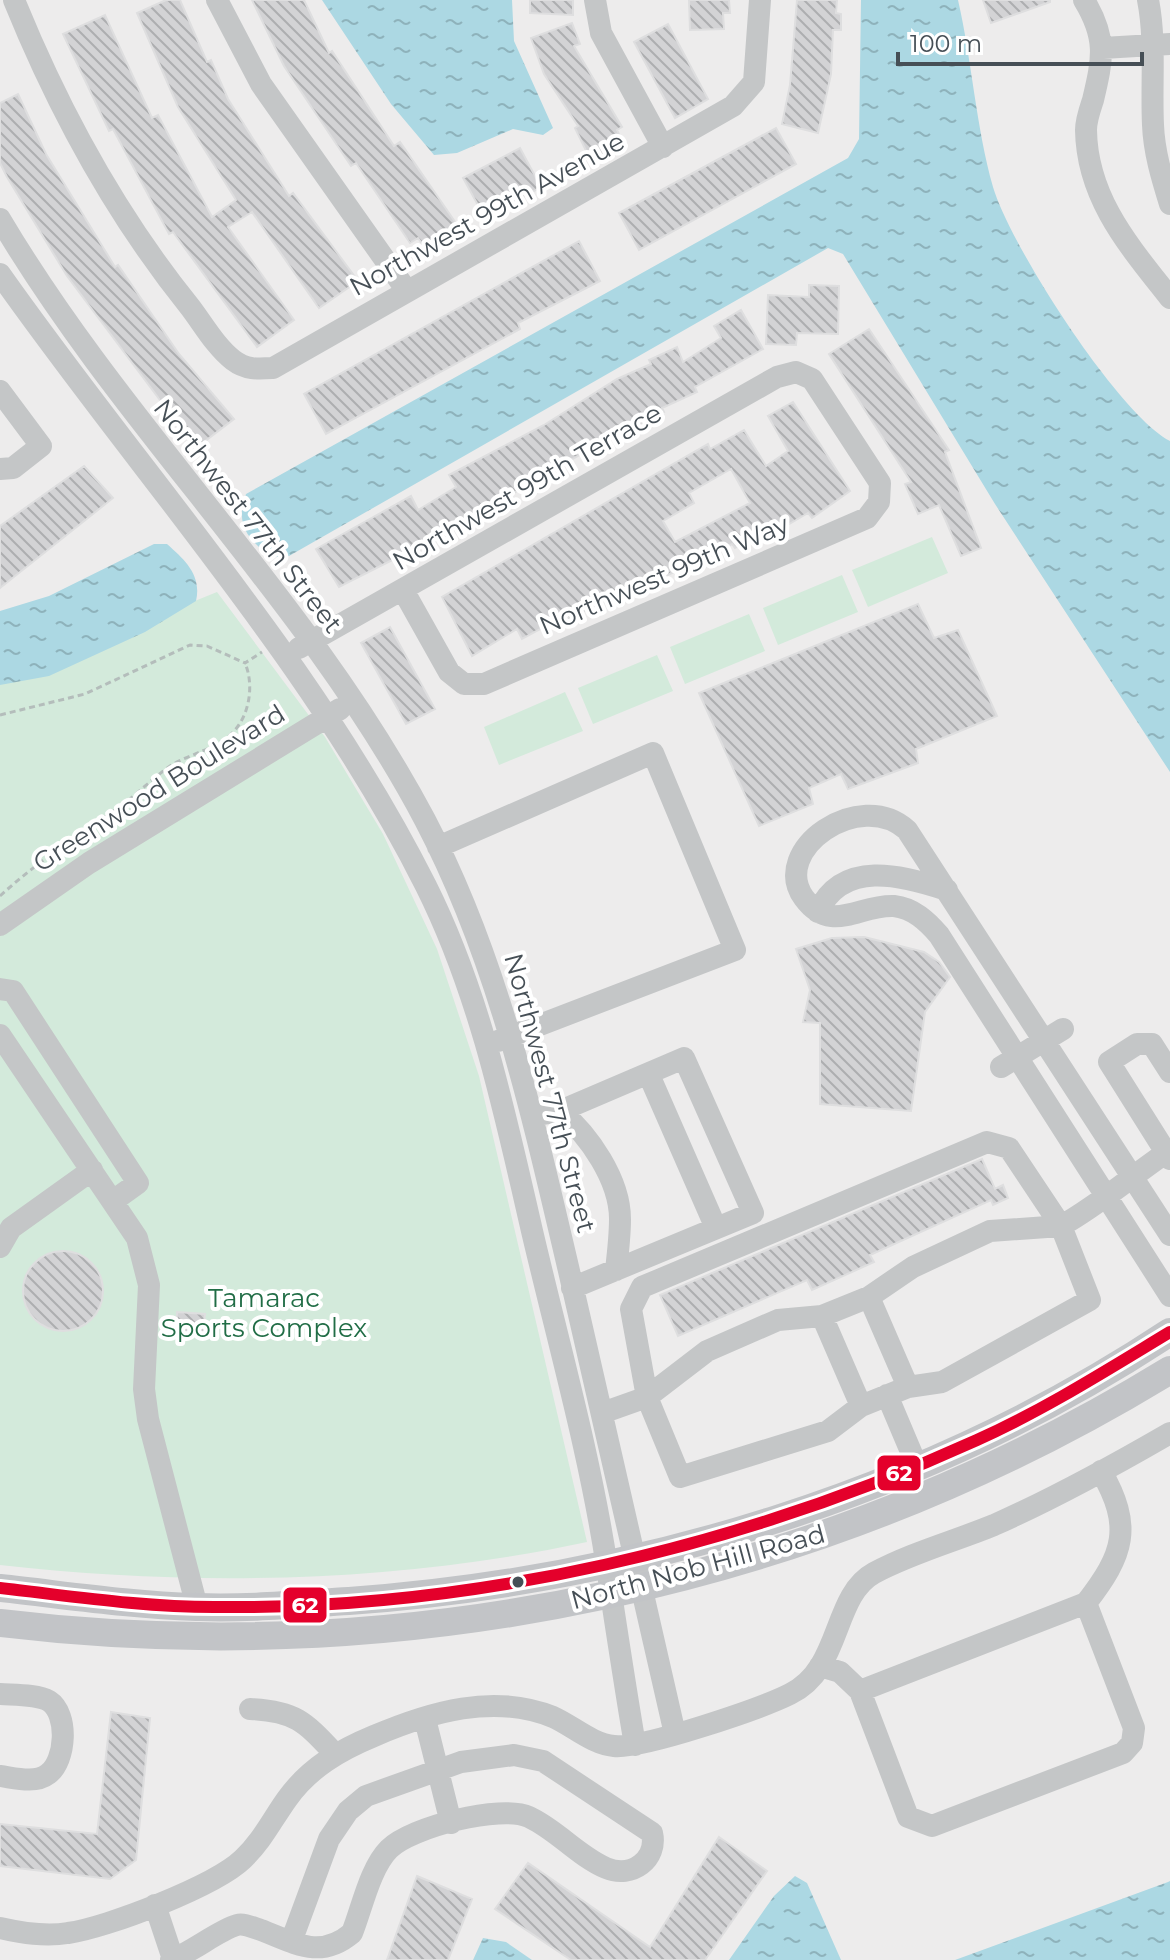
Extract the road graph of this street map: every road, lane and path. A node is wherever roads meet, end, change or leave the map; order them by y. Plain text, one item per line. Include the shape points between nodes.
1 (15, 0) edge
2 (217, 0) edge
3 (595, 0) edge
4 (760, 0) edge
5 (1084, 0) edge
6 (1148, 0) edge
7 (0, 7) edge
8 (1161, 44) edge
9 (1103, 48) junction
10 (1161, 103) edge
11 (663, 147) junction
12 (1170, 204) edge
13 (0, 219) edge
14 (0, 274) edge
15 (407, 291) junction
16 (1170, 298) edge
17 (796, 372) joint
18 (0, 391) edge
19 (0, 469) edge
20 (403, 590) junction
21 (311, 641) junction
22 (262, 652) dead end
23 (287, 655) junction
24 (245, 663) junction
25 (351, 702) junction
26 (0, 715) edge
27 (328, 716) junction
28 (438, 847) junction
29 (947, 890) junction
30 (0, 896) edge
31 (818, 912) junction
32 (0, 925) edge
33 (0, 989) edge
34 (0, 1035) edge
35 (1054, 1035) junction
36 (508, 1037) junction
37 (485, 1046) junction
38 (1010, 1062) junction
39 (1170, 1072) edge
40 (649, 1075) junction
41 (560, 1111) junction
42 (532, 1116) junction
43 (1169, 1154) edge
44 (92, 1170) junction
45 (1132, 1174) junction
46 (1107, 1197) junction
47 (113, 1201) junction
48 (1061, 1226) junction
49 (716, 1228) junction
50 (1170, 1235) edge
51 (0, 1247) edge
52 (616, 1270) junction
53 (572, 1288) junction
54 (1170, 1296) edge
55 (869, 1297) junction
56 (822, 1316) junction
57 (1170, 1332) edge
58 (1170, 1370) edge
59 (897, 1391) junction
60 (647, 1397) junction
61 (861, 1406) junction
62 (602, 1413) junction
63 (1170, 1433) edge
64 (917, 1466) junction
65 (1101, 1471) junction
66 (637, 1560) junction
67 (607, 1566) junction
68 (0, 1588) edge
69 (643, 1588) junction
70 (610, 1597) junction
71 (1086, 1603) junction
72 (197, 1607) junction
73 (0, 1623) edge
74 (820, 1666) junction
75 (860, 1691) junction
76 (0, 1694) edge
77 (250, 1709) dead end
78 (425, 1719) junction
79 (675, 1734) junction
80 (635, 1745) junction
81 (336, 1755) junction
82 (437, 1769) junction
83 (0, 1776) edge
84 (451, 1823) junction
85 (155, 1905) junction
86 (0, 1928) edge
87 (291, 1942) junction
88 (172, 1960) edge

1 - 7 street
1 - 15 street, Northwest 99th Avenue via 59,105 113,202 232,359 251,370 273,368
2 - 15 street via 261,84
3 - 11 street via 601,33
4 - 11 street, Northwest 99th Avenue via 754,82 745,95
5 - 9 street
6 - 8 street
8 - 9 street
8 - 10 street
9 - 16 street via 1086,128 1099,197 1117,231
10 - 12 street via 1159,169
11 - 15 street, Northwest 99th Avenue
13 - 21 street, Northwest 77th Street via 97,366
14 - 23 street, Northwest 77th Street via 76,382
17 - 20 street, Northwest 99th Terrace via 777,377
17 - 20 street, Northwest 99th Way via 812,379 880,483 879,502 867,518 484,684 464,684 449,672
18 - 19 street via 41,446 13,468
20 - 21 street, Northwest 99th Terrace
21 - 23 street, Northwest 99th Terrace
21 - 25 street, Northwest 77th Street
22 - 24 path
23 - 27 street, Northwest 77th Street
24 - 26 path via 207,646 190,645 85,694
24 - 30 path via 250,673 247,712 236,730 168,768
25 - 27 street, Greenwood Boulevard
25 - 28 street, Northwest 77th Street via 387,754
27 - 32 street, Greenwood Boulevard via 89,863
27 - 37 street, Northwest 77th Street via 428,889
28 - 36 street, Northwest 77th Street via 481,947
28 - 36 street via 653,753 735,950
29 - 31 street via 901,876 851,879 832,888
29 - 31 street via 894,818 863,814 827,828 800,859 796,879 802,896
29 - 35 street
31 - 38 street via 844,918 895,906 926,920 955,957
33 - 47 street via 13,991 138,1183
34 - 44 street
35 - 38 street
35 - 45 street
36 - 37 street
36 - 42 street, Northwest 77th Street
37 - 67 street, Northwest 77th Street
38 - 46 street
39 - 43 street via 1152,1044 1137,1044 1109,1062
40 - 41 street
40 - 49 street
40 - 49 street via 684,1058 753,1213
41 - 42 street
41 - 52 street via 579,1127 608,1173 620,1216
42 - 53 street, Northwest 77th Street
43 - 45 street
44 - 47 street
44 - 51 street via 11,1228
45 - 46 street
45 - 50 street
46 - 48 street
46 - 54 street
47 - 72 street via 145,1261 148,1419
48 - 55 street via 990,1231 913,1267
48 - 59 street via 1090,1300 942,1382
48 - 60 street via 1009,1148 987,1142 642,1287 631,1309
49 - 52 street
52 - 53 street
53 - 62 street, Northwest 77th Street
55 - 56 street
55 - 59 street
56 - 60 street via 778,1320 707,1351
56 - 61 street
57 - 64 main road, North Nob Hill Road via 1043,1407
58 - 69 main road, North Nob Hill Road via 1059,1432 889,1511
59 - 61 street
59 - 64 street
60 - 61 street via 680,1477 828,1431
60 - 62 street
62 - 66 street, Northwest 77th Street
63 - 65 street
64 - 66 main road, North Nob Hill Road via 797,1512
65 - 71 street via 1116,1498 1122,1536 1107,1576
65 - 74 street via 999,1523 873,1574 852,1598
66 - 67 main road, North Nob Hill Road
66 - 69 street, Northwest 77th Street
67 - 70 street, Northwest 77th Street
67 - 72 main road, North Nob Hill Road via 399,1597
68 - 72 main road, North Nob Hill Road
69 - 70 main road, North Nob Hill Road
69 - 79 street, Northwest 77th Street
70 - 73 main road, North Nob Hill Road via 429,1625 306,1636 95,1634
70 - 80 street, Northwest 77th Street
71 - 75 street
71 - 75 street via 1134,1728 1132,1743 1123,1753 932,1826 908,1817
74 - 75 street via 840,1672
74 - 79 street via 792,1693
76 - 83 street via 43,1699 59,1711 63,1723 57,1764 47,1775 33,1780
77 - 81 street via 298,1717
78 - 80 street via 460,1708 524,1708 612,1746
78 - 81 street
78 - 82 street
79 - 80 street
81 - 85 street via 311,1771 239,1863
82 - 84 street
82 - 84 street via 514,1755 543,1761 635,1819 652,1833 655,1844 642,1865 624,1872 607,1869 549,1829 510,1811
82 - 87 street via 366,1796 348,1811 329,1839
84 - 87 street via 389,1849 352,1933 341,1943 323,1950
85 - 86 street via 70,1933 37,1935
85 - 88 street
87 - 88 street via 236,1925

